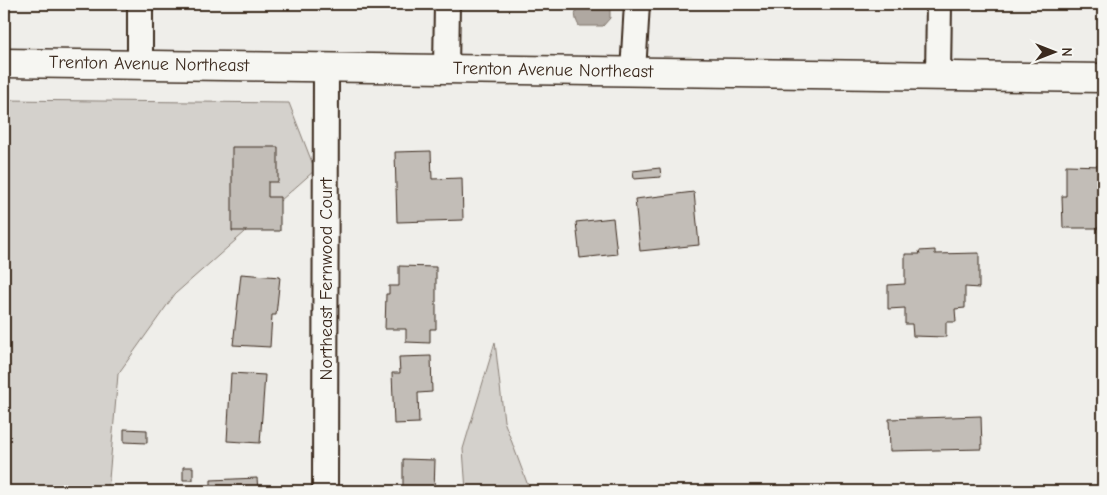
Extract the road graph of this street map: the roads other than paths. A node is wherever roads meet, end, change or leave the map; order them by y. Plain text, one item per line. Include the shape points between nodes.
1 (140, 4) edge
2 (447, 4) edge
3 (637, 4) edge
4 (939, 4) edge
5 (4, 63) edge
6 (140, 64) junction
7 (326, 66) junction
8 (446, 68) junction
9 (633, 72) junction
10 (938, 75) junction
11 (1103, 78) edge
12 (325, 491) edge

1 - 6 street
2 - 8 street
3 - 9 street
4 - 10 street
5 - 6 main road, Trenton Avenue Northeast
6 - 7 main road, Trenton Avenue Northeast
7 - 8 main road, Trenton Avenue Northeast
7 - 12 street, Northeast Fernwood Court
8 - 9 main road, Trenton Avenue Northeast
9 - 10 main road, Trenton Avenue Northeast
10 - 11 main road, Trenton Avenue Northeast

